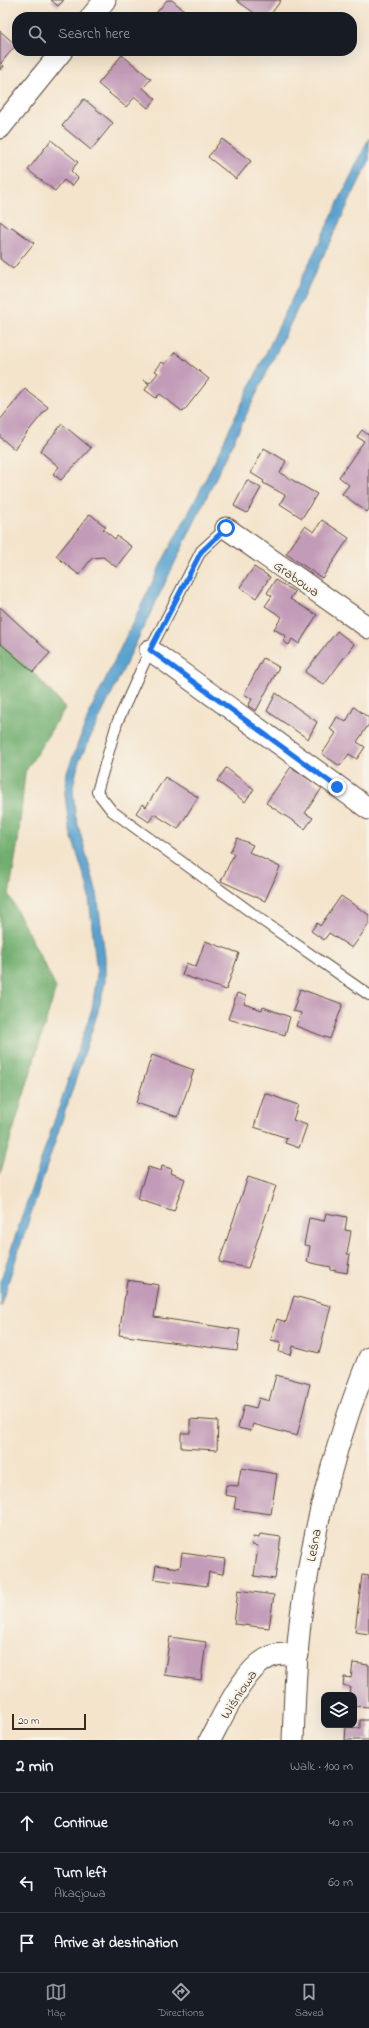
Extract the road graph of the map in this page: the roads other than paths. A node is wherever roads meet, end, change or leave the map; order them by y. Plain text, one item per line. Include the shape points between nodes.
1 (105, 0) edge
2 (95, 12) edge
3 (58, 56) edge
4 (0, 128) edge
5 (226, 528) joint
6 (369, 628) edge
7 (150, 650) junction
8 (369, 809) edge
9 (369, 995) edge
10 (369, 1358) edge
11 (298, 1654) junction
12 (210, 1740) edge
13 (293, 1740) edge

1 - 2 street
3 - 4 street
5 - 6 street, Grabowa
5 - 7 lane via 201,552
7 - 8 street
7 - 9 lane via 116,723 97,792 112,811
10 - 11 street, Leśna via 340,1436 323,1493 304,1595
11 - 12 street, Wiśniowa via 275,1654 254,1666 233,1696
11 - 13 street, Leśna

